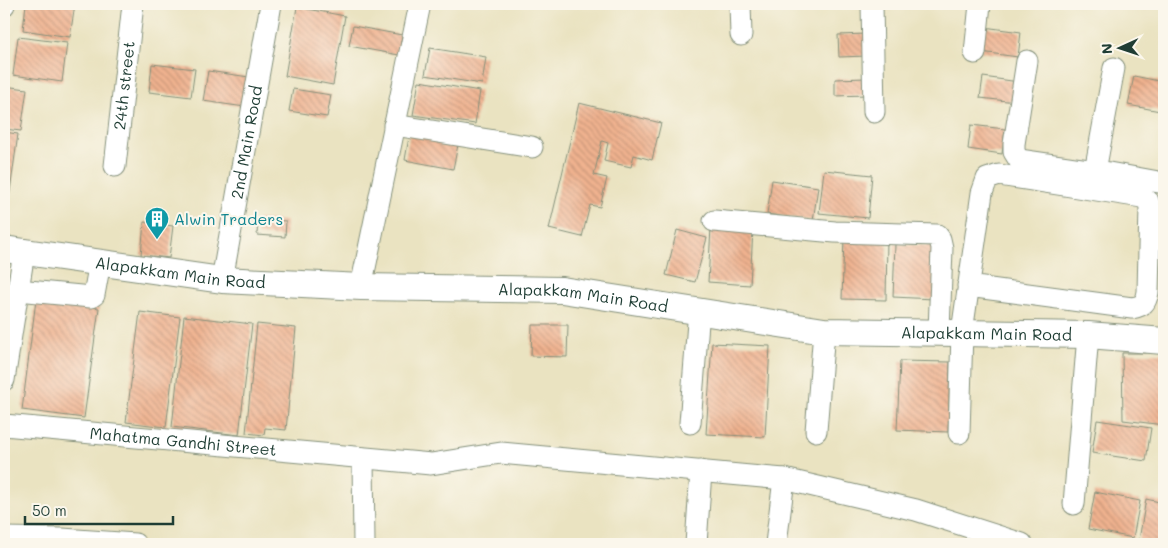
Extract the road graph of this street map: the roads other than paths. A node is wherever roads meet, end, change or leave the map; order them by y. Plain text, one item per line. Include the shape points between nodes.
1 (133, 4) edge
2 (271, 4) edge
3 (420, 4) edge
4 (740, 4) edge
5 (872, 4) edge
6 (980, 4) edge
7 (741, 35) dead end
8 (975, 53) dead end
9 (1027, 61) dead end
10 (1114, 68) dead end
11 (874, 112) dead end
12 (394, 125) junction
13 (532, 147) dead end
14 (115, 166) dead end
15 (1095, 171) junction
16 (1164, 183) edge
17 (714, 221) dead end
18 (14, 250) edge
19 (100, 262) junction
20 (222, 280) junction
21 (968, 286) junction
22 (361, 287) junction
23 (18, 290) junction
24 (699, 310) junction
25 (824, 331) junction
26 (950, 332) junction
27 (1088, 335) junction
28 (1164, 341) edge
29 (4, 380) edge
30 (690, 423) dead end
31 (4, 425) edge
32 (816, 432) dead end
33 (959, 433) dead end
34 (363, 458) junction
35 (701, 471) junction
36 (784, 479) junction
37 (1074, 504) dead end
38 (4, 538) edge
39 (62, 542) edge
40 (135, 544) edge
41 (364, 544) edge
42 (696, 544) edge
43 (776, 544) edge
44 (1022, 544) edge

1 - 14 street, 24th street
2 - 20 street, 2nd Main Road
3 - 12 street
4 - 7 street
5 - 11 street
6 - 8 street
9 - 15 street via 1014,144 1016,157
10 - 15 street
12 - 13 street
12 - 22 street
15 - 16 street
17 - 26 street via 836,232 937,235 942,248
18 - 19 main road, Alapakkam Main Road
18 - 23 street
19 - 20 main road, Alapakkam Main Road
19 - 23 street via 91,297
20 - 22 main road, Alapakkam Main Road
21 - 21 street via 1140,307 1146,302 1148,292 1148,201 1142,197 999,175 990,177 984,183
21 - 26 street
22 - 24 main road, Alapakkam Main Road via 562,290
23 - 29 street
24 - 25 main road, Alapakkam Main Road
24 - 30 street
25 - 26 main road, Alapakkam Main Road
25 - 32 street
26 - 27 main road, Alapakkam Main Road
26 - 33 street
27 - 28 main road, Alapakkam Main Road
27 - 37 street
31 - 34 street, Mahatma Gandhi Street
34 - 35 street, Mahatma Gandhi Street via 431,464 501,453
34 - 41 street
35 - 36 street, Mahatma Gandhi Street
35 - 42 street
36 - 43 street
36 - 44 street, Mahatma Gandhi Street via 916,510
38 - 39 street
39 - 40 street

